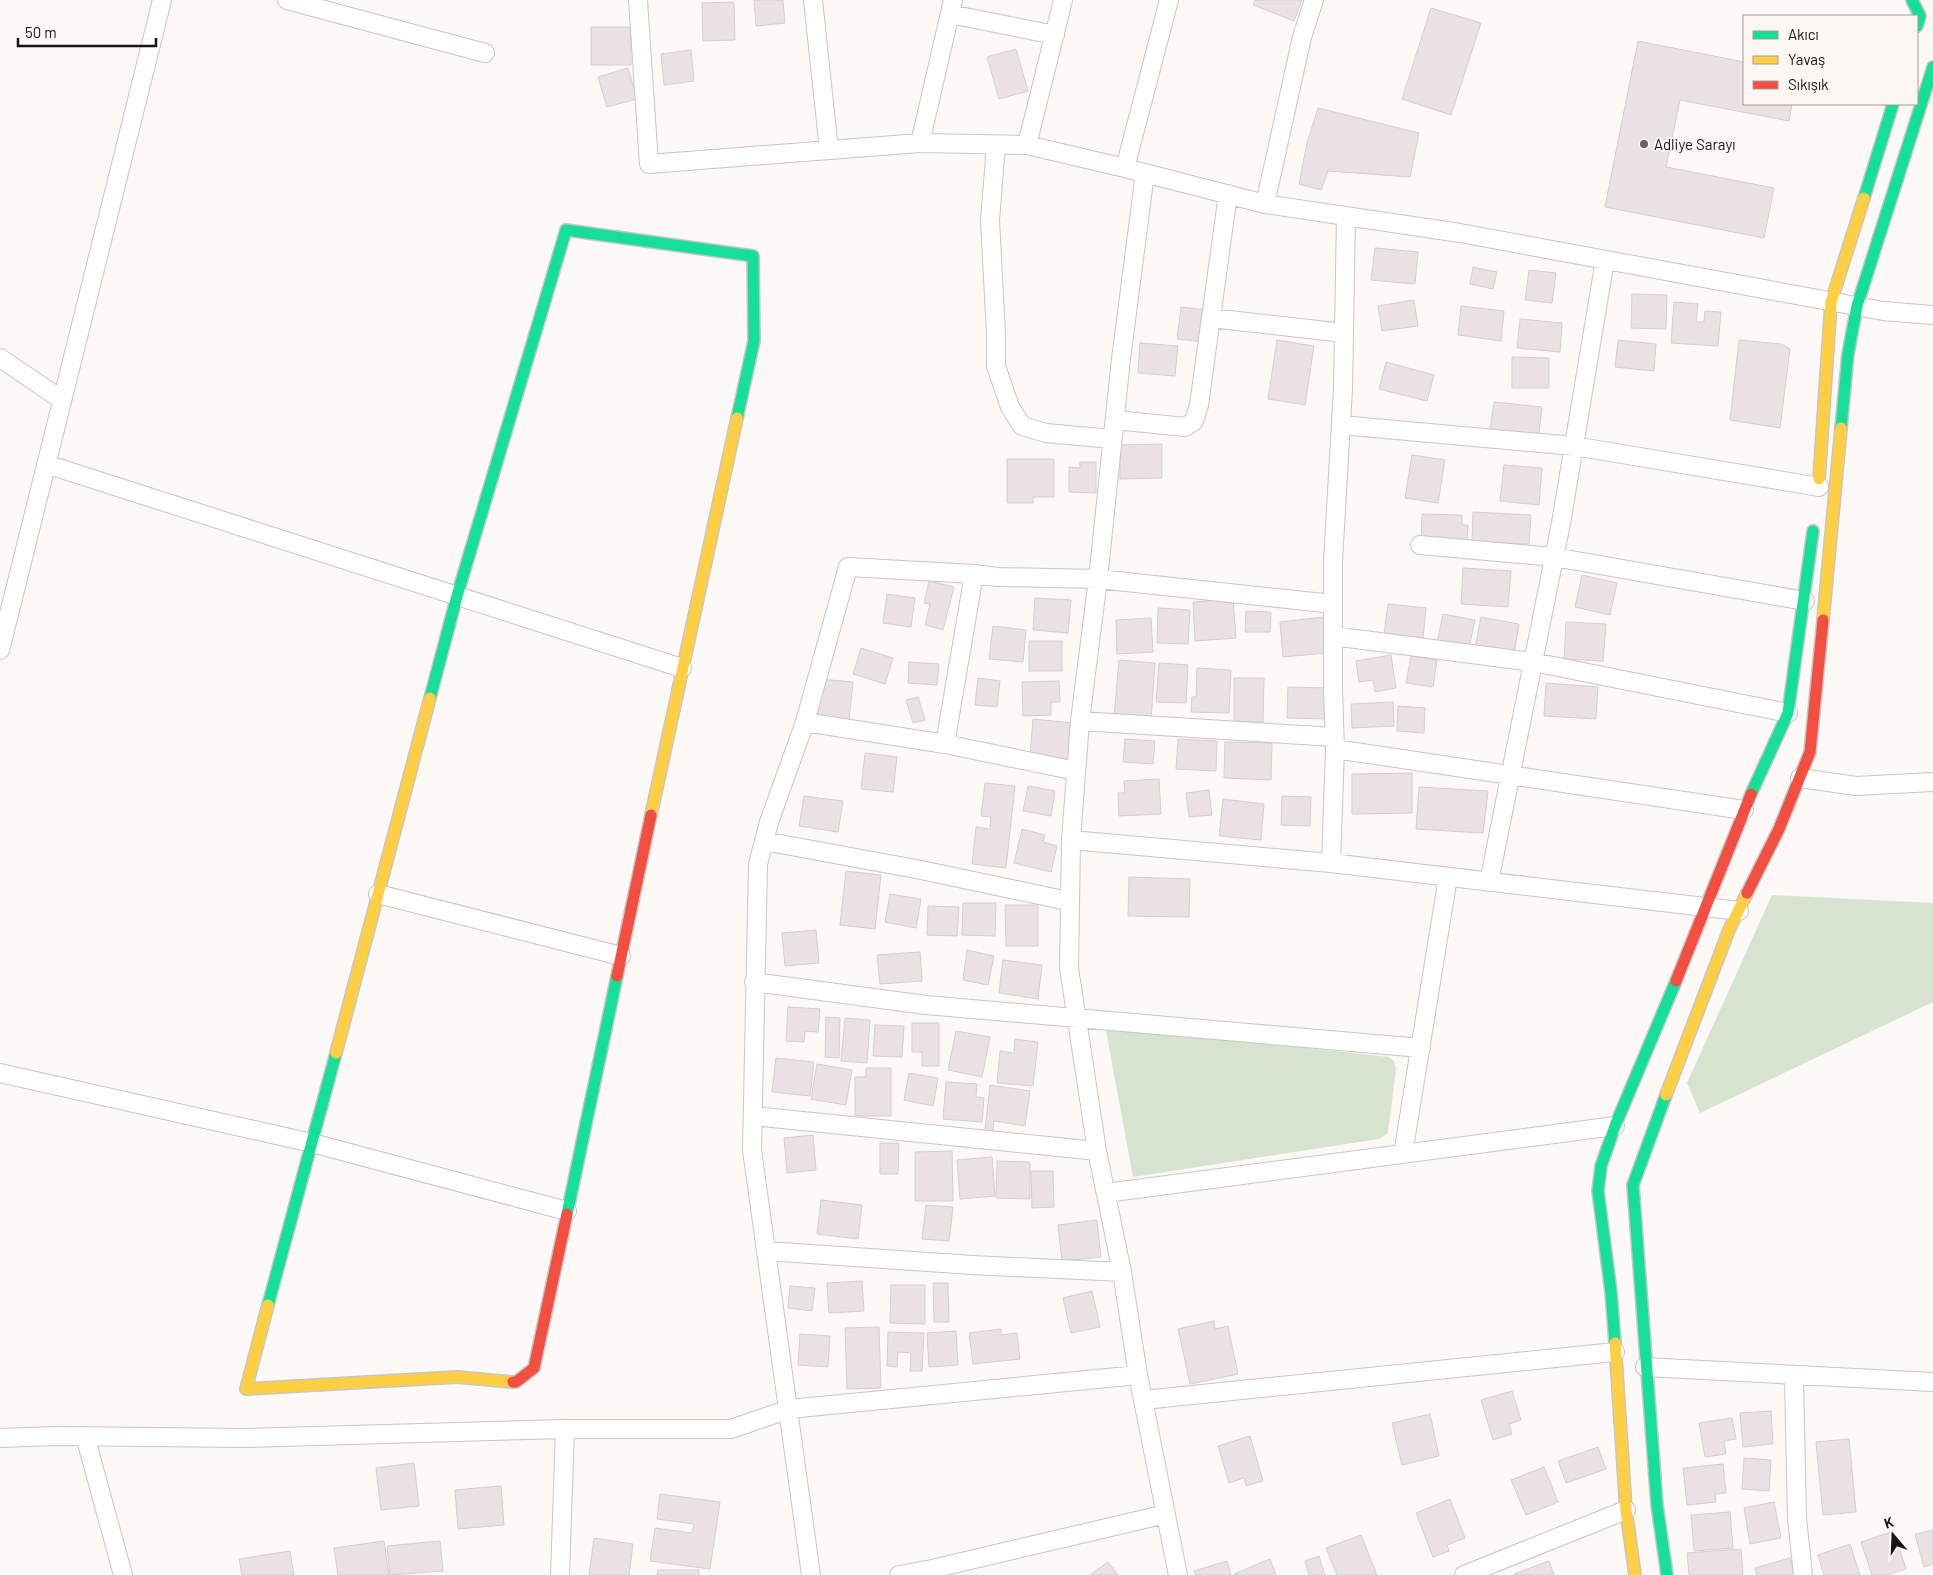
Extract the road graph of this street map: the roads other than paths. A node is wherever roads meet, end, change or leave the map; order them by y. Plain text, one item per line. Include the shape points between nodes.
1 (162, 0) edge
2 (287, 0) edge
3 (638, 0) edge
4 (813, 0) edge
5 (1064, 0) edge
6 (1169, 0) edge
7 (1314, 0) edge
8 (1912, 0) edge
9 (952, 7) edge
10 (1918, 23) edge
11 (1055, 34) junction
12 (485, 53) dead end
13 (1933, 68) edge
14 (1893, 105) edge
15 (920, 143) junction
16 (1026, 145) junction
17 (996, 146) junction
18 (829, 150) junction
19 (1125, 168) junction
20 (1145, 173) junction
21 (1228, 194) junction
22 (1265, 204) junction
23 (1346, 216) junction
24 (1605, 260) junction
25 (1832, 302) junction
26 (1858, 306) junction
27 (1933, 315) edge
28 (1211, 318) junction
29 (1344, 333) junction
30 (0, 358) edge
31 (62, 400) junction
32 (1114, 420) junction
33 (1341, 425) junction
34 (1112, 439) junction
35 (1574, 446) junction
36 (46, 464) junction
37 (1818, 492) joint
38 (1815, 516) dead end
39 (1420, 545) dead end
40 (1554, 557) junction
41 (974, 574) junction
42 (1098, 579) junction
43 (458, 596) junction
44 (1805, 601) junction
45 (1333, 604) junction
46 (1333, 636) junction
47 (0, 650) edge
48 (1533, 662) junction
49 (682, 668) junction
50 (1788, 713) junction
51 (1080, 721) junction
52 (805, 722) junction
53 (1335, 743) junction
54 (945, 744) junction
55 (1076, 771) junction
56 (1510, 776) junction
57 (1800, 778) junction
58 (1933, 782) edge
59 (1744, 810) junction
60 (1070, 840) junction
61 (764, 842) junction
62 (1331, 863) junction
63 (1448, 877) junction
64 (1489, 882) junction
65 (378, 894) junction
66 (1068, 900) junction
67 (1707, 907) junction
68 (1739, 911) junction
69 (621, 956) junction
70 (754, 982) junction
71 (1076, 1017) junction
72 (1421, 1048) junction
73 (0, 1073) edge
74 (752, 1116) junction
75 (1615, 1126) junction
76 (312, 1143) junction
77 (1097, 1151) junction
78 (1403, 1154) junction
79 (1106, 1193) junction
80 (567, 1211) junction
81 (766, 1251) junction
82 (1122, 1272) junction
83 (1615, 1352) junction
84 (1644, 1367) junction
85 (1138, 1375) junction
86 (1794, 1376) junction
87 (1933, 1382) edge
88 (1143, 1400) junction
89 (789, 1409) junction
90 (564, 1429) junction
91 (84, 1436) junction
92 (0, 1438) edge
93 (1626, 1510) junction
94 (1166, 1514) junction
95 (123, 1575) edge
96 (560, 1575) edge
97 (811, 1575) edge
98 (900, 1575) edge
99 (1178, 1575) edge
100 (1464, 1575) edge
101 (1635, 1575) edge
102 (1667, 1575) edge
103 (1803, 1575) edge

1 - 31 street
2 - 12 street
3 - 18 street via 649,164
4 - 18 street
5 - 11 street
6 - 19 street
7 - 22 street via 1302,37
8 - 10 street via 1920,16
9 - 11 street
9 - 15 street
11 - 16 street
13 - 26 street
14 - 25 street
15 - 17 street
15 - 18 street
16 - 17 street
16 - 19 street
17 - 34 street via 990,220 996,366 1004,392 1022,426 1046,433
19 - 20 street
20 - 21 street
20 - 32 street
21 - 22 street
21 - 28 street
22 - 23 street
23 - 24 street
23 - 29 street
24 - 25 street
24 - 35 street
25 - 26 street
25 - 37 street
26 - 27 street
26 - 57 street via 1848,354 1810,752
28 - 29 street
28 - 32 street via 1200,405 1194,421 1185,427
29 - 33 street
30 - 31 street
31 - 36 street
32 - 34 street
33 - 35 street
33 - 45 street
34 - 42 street
35 - 37 street
35 - 40 street
36 - 43 street
36 - 47 street
38 - 44 street
39 - 40 street
40 - 44 street
40 - 48 street
41 - 42 street
41 - 52 street via 848,566
41 - 54 street
42 - 45 street
42 - 51 street
43 - 49 street
43 - 49 street via 566,230 753,256 754,341
43 - 65 street
44 - 50 street
45 - 46 street
46 - 48 street
46 - 53 street
48 - 50 street
48 - 56 street
49 - 69 street
50 - 59 street
51 - 53 street
51 - 55 street
52 - 54 street
52 - 61 street
53 - 56 street
53 - 62 street
54 - 55 street
55 - 60 street
56 - 59 street
56 - 64 street
57 - 58 street via 1856,786
57 - 68 street
59 - 67 street
60 - 62 street
60 - 66 street
61 - 66 street
61 - 70 street via 758,864
62 - 63 street
63 - 64 street
63 - 72 street
64 - 67 street
65 - 69 street
65 - 76 street
66 - 71 street via 1069,968
67 - 68 street
67 - 75 street
68 - 84 street via 1672,1075 1633,1185
69 - 80 street
70 - 71 street via 926,1005
70 - 74 street
71 - 72 street
71 - 77 street
72 - 78 street
73 - 76 street
74 - 77 street
74 - 81 street via 752,1150
75 - 78 street
75 - 83 street via 1601,1166 1598,1191
76 - 80 street
76 - 80 street via 246,1389 457,1377 516,1382 534,1368
77 - 79 street
78 - 79 street
79 - 82 street
81 - 82 street
81 - 89 street
82 - 85 street
83 - 88 street
83 - 93 street
84 - 86 street
84 - 102 street
85 - 88 street
85 - 89 street
86 - 87 street
86 - 103 street via 1797,1518
88 - 94 street
89 - 90 street via 731,1429
89 - 97 street
90 - 91 street via 247,1438
90 - 96 street
91 - 92 street
91 - 95 street
93 - 100 street
93 - 101 street
94 - 98 street
94 - 99 street

